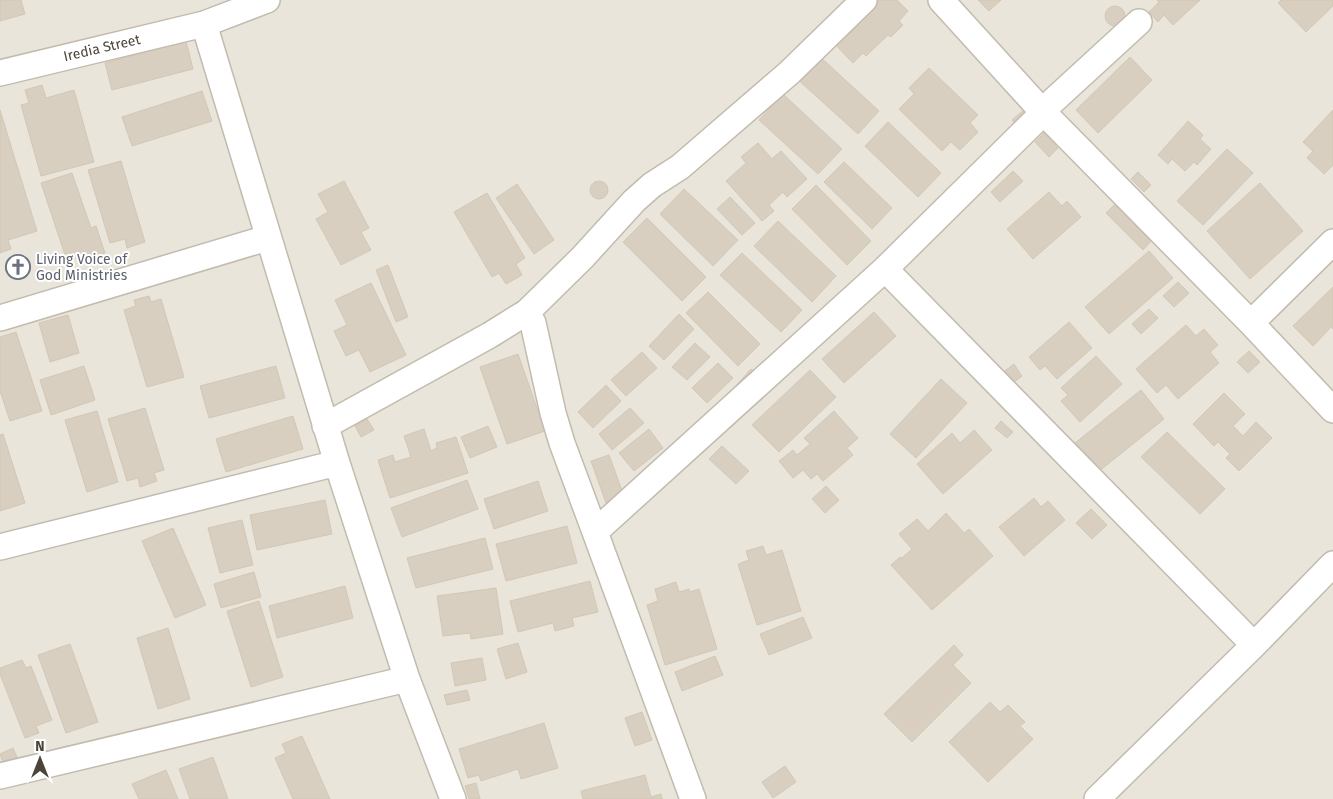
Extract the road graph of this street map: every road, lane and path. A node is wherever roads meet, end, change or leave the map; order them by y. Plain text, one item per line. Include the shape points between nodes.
1 (267, 0) edge
2 (864, 0) edge
3 (941, 0) edge
4 (211, 15) edge
5 (1139, 22) dead end
6 (0, 73) edge
7 (1043, 112) junction
8 (267, 238) junction
9 (1333, 242) edge
10 (885, 269) junction
11 (528, 312) junction
12 (0, 318) edge
13 (1251, 323) junction
14 (1333, 410) edge
15 (325, 426) junction
16 (336, 463) junction
17 (595, 532) junction
18 (0, 547) edge
19 (1333, 564) edge
20 (1254, 644) junction
21 (407, 679) junction
22 (0, 776) edge
23 (453, 799) edge
24 (693, 799) edge
25 (1097, 799) edge

1 - 4 street, Iredia Street
2 - 11 street via 789,73 680,167 634,201
3 - 7 street
4 - 6 street, Iredia Street
4 - 8 street
5 - 7 street
7 - 10 street
7 - 13 street
8 - 12 street
8 - 15 street
9 - 13 street
10 - 17 street
10 - 20 street
11 - 15 street
11 - 17 street via 553,413
13 - 14 street
15 - 16 street
16 - 18 street
16 - 21 street
17 - 24 street
19 - 20 street
20 - 25 street
21 - 22 street
21 - 23 street

